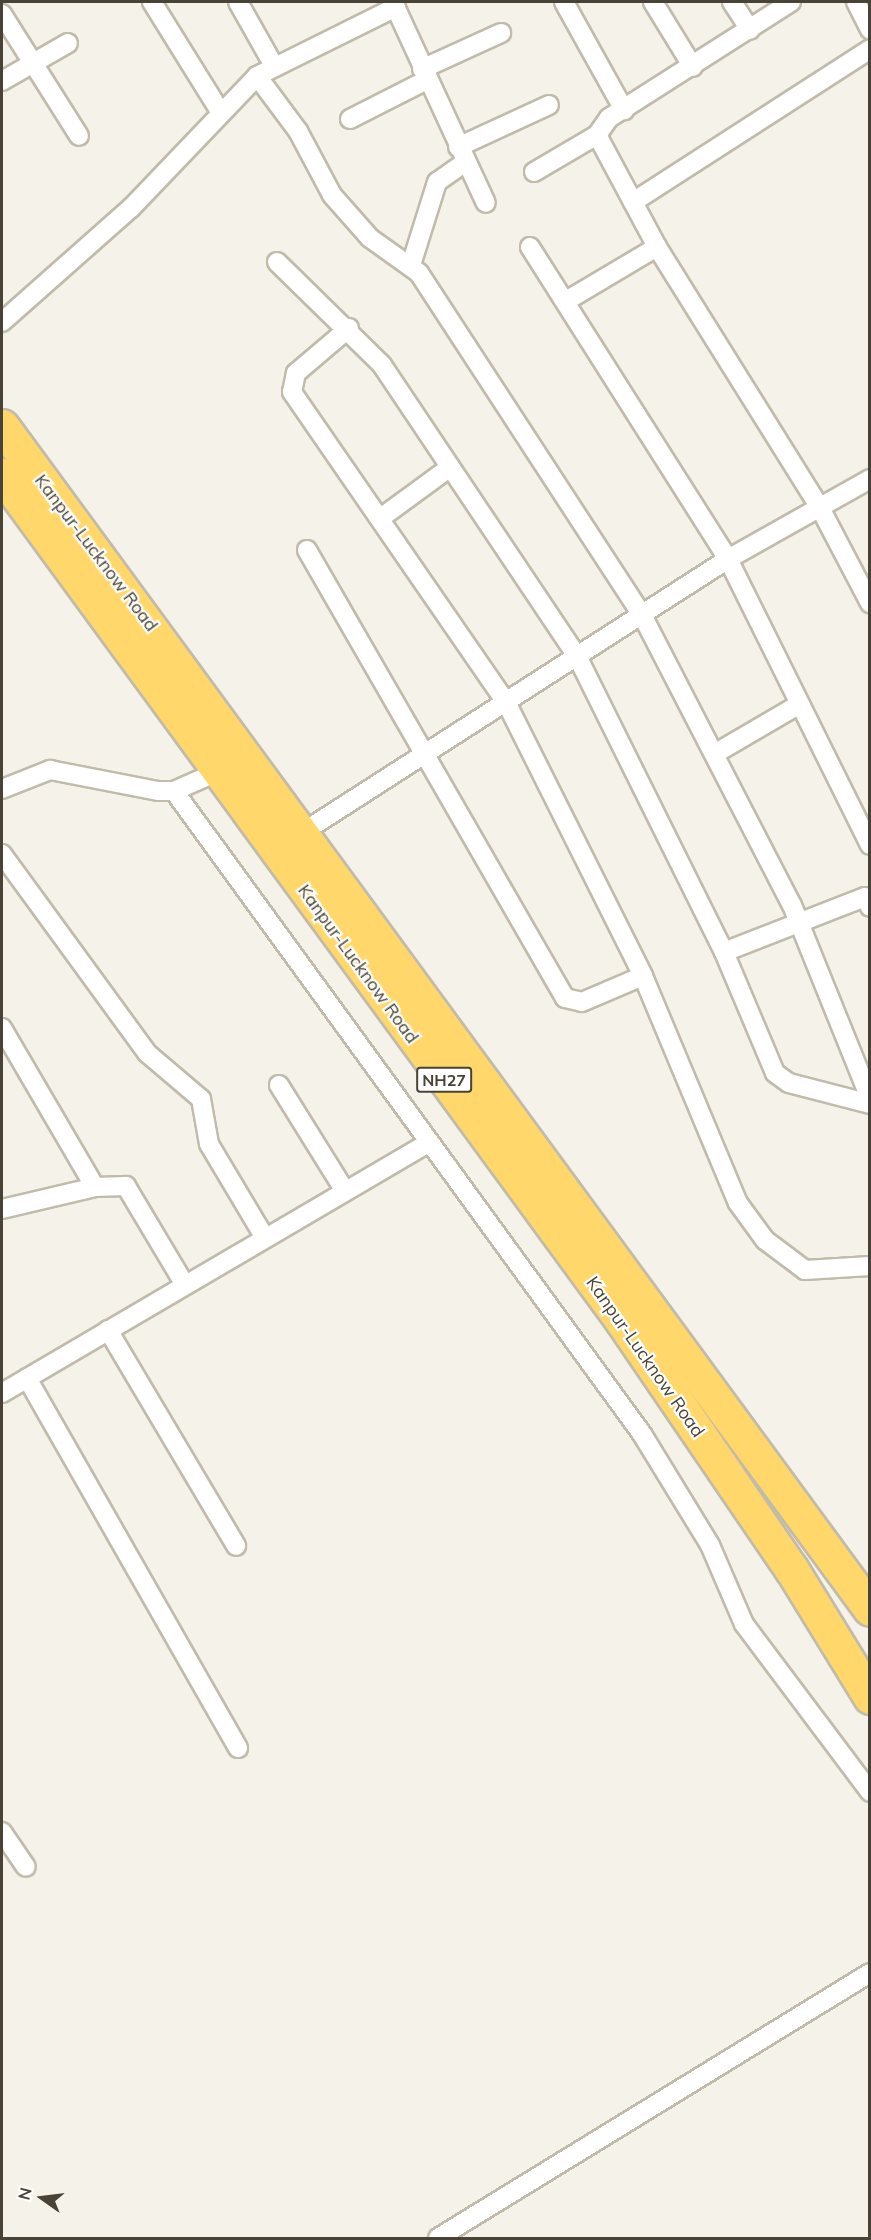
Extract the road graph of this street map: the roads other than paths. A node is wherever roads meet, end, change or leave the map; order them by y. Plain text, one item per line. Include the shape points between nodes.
1 (152, 2) edge
2 (238, 2) edge
3 (564, 2) edge
4 (654, 2) edge
5 (732, 2) edge
6 (791, 2) edge
7 (856, 2) edge
8 (394, 4) edge
9 (2, 14) edge
10 (750, 30) junction
11 (870, 30) edge
12 (501, 33) dead end
13 (68, 42) dead end
14 (870, 49) edge
15 (35, 62) junction
16 (273, 64) junction
17 (693, 66) junction
18 (425, 75) junction
19 (257, 76) junction
20 (2, 81) edge
21 (549, 105) dead end
22 (624, 110) junction
23 (221, 113) junction
24 (350, 119) dead end
25 (597, 135) junction
26 (79, 136) dead end
27 (462, 154) junction
28 (534, 172) dead end
29 (633, 202) junction
30 (486, 203) dead end
31 (530, 247) dead end
32 (657, 247) junction
33 (277, 262) dead end
34 (411, 265) junction
35 (566, 301) junction
36 (2, 322) edge
37 (349, 328) junction
38 (2, 426) edge
39 (449, 468) junction
40 (2, 475) edge
41 (870, 479) edge
42 (819, 506) junction
43 (382, 517) junction
44 (307, 550) dead end
45 (728, 559) junction
46 (870, 603) edge
47 (121, 612) junction
48 (642, 615) junction
49 (577, 656) junction
50 (506, 702) junction
51 (800, 704) junction
52 (716, 753) junction
53 (426, 754) junction
54 (217, 772) junction
55 (2, 789) edge
56 (174, 791) junction
57 (300, 834) junction
58 (870, 845) edge
59 (2, 854) edge
60 (868, 900) edge
61 (799, 924) junction
62 (724, 952) junction
63 (643, 976) junction
64 (2, 1028) edge
65 (279, 1085) dead end
66 (870, 1098) edge
67 (870, 1104) edge
68 (428, 1143) junction
69 (95, 1187) junction
70 (345, 1191) junction
71 (2, 1209) edge
72 (265, 1238) junction
73 (870, 1266) edge
74 (185, 1285) junction
75 (108, 1330) junction
76 (27, 1378) junction
77 (2, 1393) edge
78 (236, 1546) dead end
79 (870, 1609) edge
80 (870, 1697) edge
81 (238, 1748) dead end
82 (870, 1792) edge
83 (2, 1832) edge
84 (26, 1867) dead end
85 (870, 1973) edge
86 (438, 2238) edge

1 - 23 street
2 - 16 street
3 - 22 street
4 - 17 street
5 - 10 street
6 - 10 street
7 - 11 street
8 - 16 street
8 - 18 street
9 - 15 street
10 - 17 street
12 - 18 street
13 - 15 street
14 - 29 street
15 - 20 street
15 - 26 street
16 - 19 street
17 - 22 street
18 - 24 street
18 - 27 street
19 - 23 street
19 - 34 street via 298,131 332,195 370,238
21 - 27 street
22 - 25 street via 600,127
23 - 36 street via 131,208
25 - 28 street
25 - 29 street
27 - 30 street
27 - 34 street via 437,182
29 - 32 street
31 - 35 street
32 - 35 street
32 - 42 street
33 - 37 street
34 - 48 street
35 - 45 street
37 - 39 street via 382,365
37 - 43 street via 296,373 292,392
38 - 47 highway, Kanpur-Lucknow Road / NH27
39 - 43 street
39 - 49 street
40 - 47 highway, Kanpur-Lucknow Road / NH27
41 - 42 street
42 - 45 street
42 - 46 street
43 - 50 street
44 - 53 street
45 - 48 street
45 - 51 street
47 - 54 highway, Kanpur-Lucknow Road / NH27
47 - 57 highway, Kanpur-Lucknow Road / NH27
48 - 49 street
48 - 52 street
49 - 50 street
49 - 62 street
50 - 53 street
50 - 63 street
51 - 52 street
51 - 58 street
52 - 61 street
53 - 57 street
53 - 63 street via 565,998 582,1002
54 - 56 street
54 - 80 highway, Kanpur-Lucknow Road / NH27 via 622,1321 792,1570
55 - 56 street via 29,774 50,770
56 - 68 street
57 - 79 highway, Kanpur-Lucknow Road / NH27
59 - 72 street via 147,1053 201,1098 209,1144
60 - 61 street
61 - 62 street
61 - 66 street
62 - 67 street via 781,1080
63 - 73 street via 750,1224 779,1254 805,1269
64 - 69 street
65 - 70 street
68 - 70 street
68 - 82 street via 642,1434 710,1545 744,1624
69 - 71 street
69 - 74 street via 118,1184 133,1194
70 - 72 street
72 - 74 street
74 - 75 street
75 - 76 street
75 - 78 street
76 - 77 street
76 - 81 street
83 - 84 street
85 - 86 street

